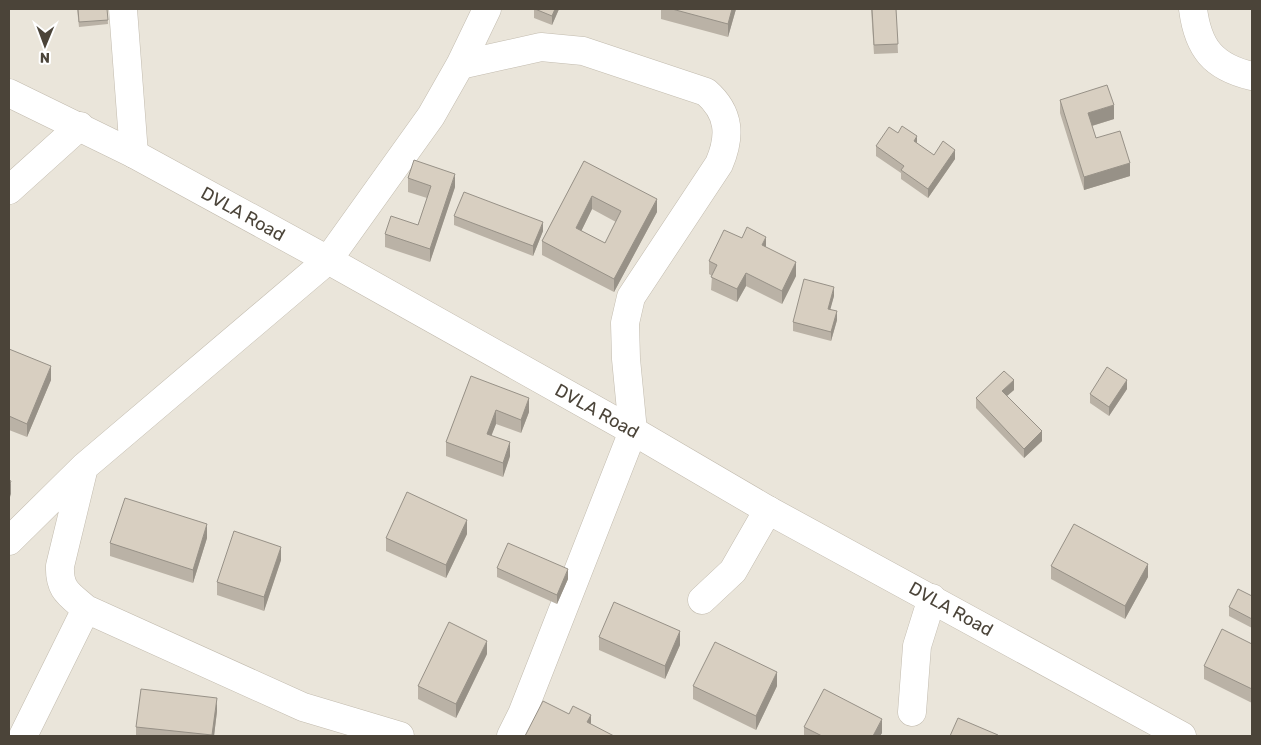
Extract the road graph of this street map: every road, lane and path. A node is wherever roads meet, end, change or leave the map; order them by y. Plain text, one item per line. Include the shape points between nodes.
1 (123, 9) edge
2 (487, 9) edge
3 (1193, 9) edge
4 (460, 65) junction
5 (1252, 76) edge
6 (9, 93) edge
7 (80, 126) junction
8 (134, 154) junction
9 (9, 190) edge
10 (328, 260) junction
11 (633, 431) junction
12 (84, 467) junction
13 (768, 510) junction
14 (9, 541) edge
15 (932, 598) junction
16 (702, 600) dead end
17 (86, 609) junction
18 (912, 712) dead end
19 (23, 736) edge
20 (400, 736) edge
21 (511, 736) edge
22 (1182, 736) edge

1 - 8 street
2 - 4 street
3 - 5 street via 1195,30 1203,47 1225,67
4 - 10 street via 432,116
4 - 11 street via 541,47 583,51 706,92 720,104 725,121 726,146 719,164 631,297 625,323
6 - 7 street, DVLA Road
7 - 8 street, DVLA Road
7 - 9 street
8 - 10 street, DVLA Road
10 - 11 street, DVLA Road
10 - 12 street
11 - 13 street, DVLA Road
11 - 21 street
12 - 14 street
12 - 17 street via 60,566 60,580 64,590
13 - 15 street, DVLA Road
13 - 16 street via 733,571
15 - 18 street via 917,646
15 - 22 street, DVLA Road
17 - 19 street
17 - 20 street via 295,704

